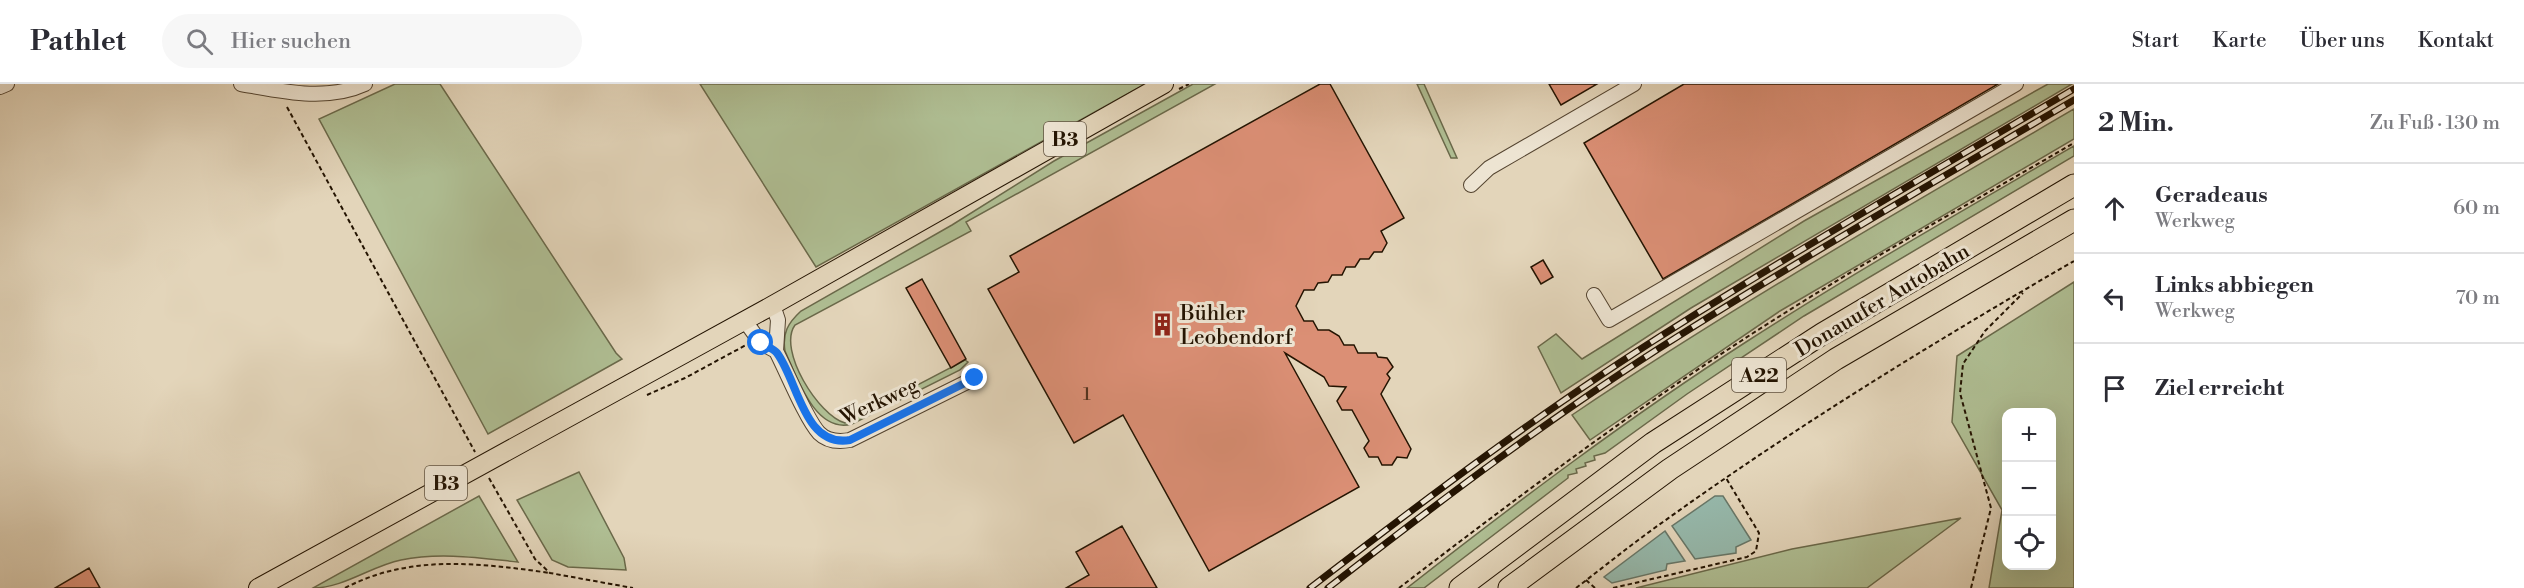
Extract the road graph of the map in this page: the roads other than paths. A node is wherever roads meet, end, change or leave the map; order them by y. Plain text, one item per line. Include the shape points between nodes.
1 (7, 84) edge
2 (246, 84) edge
3 (365, 84) edge
4 (1164, 84) edge
5 (1634, 84) edge
6 (2016, 84) edge
7 (0, 87) edge
8 (1471, 185) dead end
9 (2074, 185) edge
10 (2074, 220) edge
11 (1594, 295) dead end
12 (773, 305) junction
13 (745, 321) junction
14 (776, 351) junction
15 (975, 378) dead end
16 (258, 588) edge
17 (1460, 588) edge
18 (1509, 588) edge

1 - 7 street
2 - 3 street via 287,92 340,93
4 - 12 main road, B3
5 - 8 street via 1489,168
6 - 11 street via 1609,320
9 - 17 highway, Donauufer Autobahn / A22 via 1822,334 1653,443
10 - 18 highway, Donauufer Autobahn / A22 via 1836,359 1670,469
12 - 13 main road, B3
12 - 14 street via 778,320
13 - 14 street via 761,343
13 - 16 main road, B3
14 - 15 street, Werkweg via 814,426 833,441 850,440

